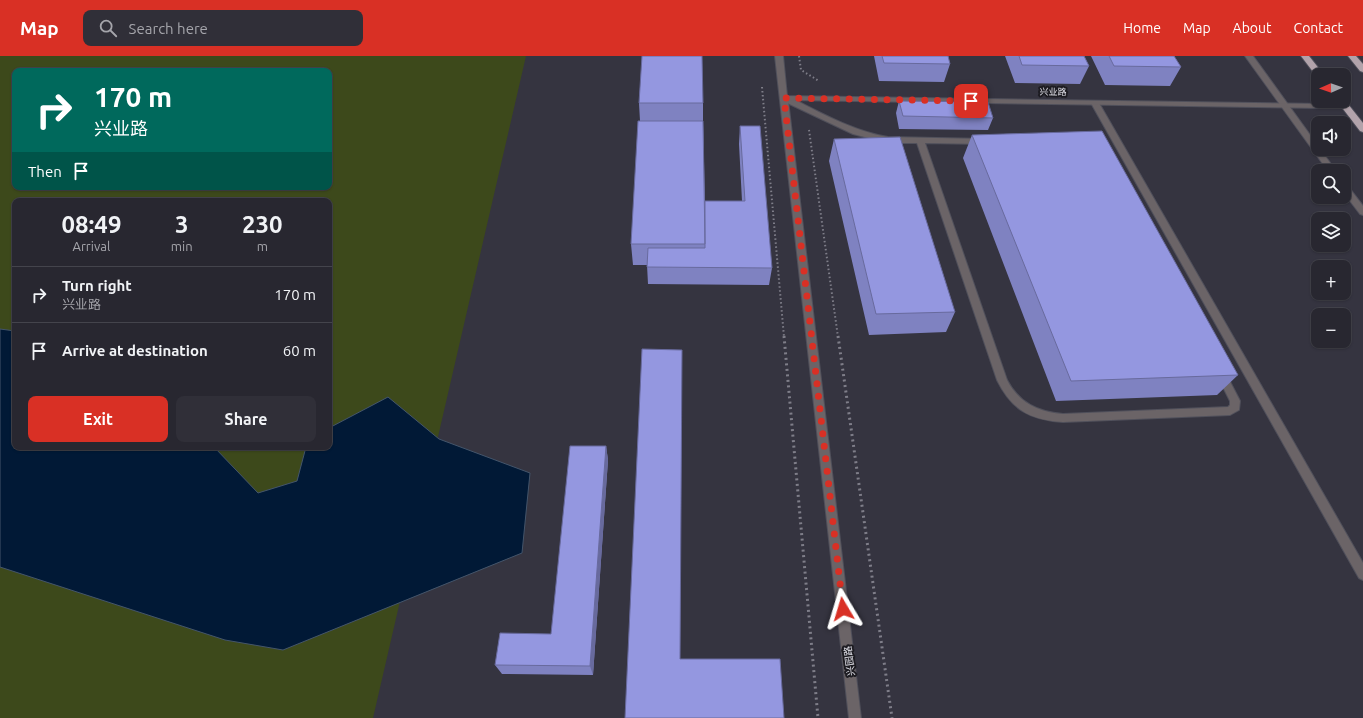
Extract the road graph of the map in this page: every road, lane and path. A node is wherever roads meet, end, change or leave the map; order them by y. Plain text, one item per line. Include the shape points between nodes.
1 (779, 56) edge
2 (799, 56) edge
3 (1249, 56) edge
4 (1305, 56) edge
5 (1352, 56) edge
6 (1314, 68) edge
7 (1363, 69) edge
8 (801, 70) dead end
9 (762, 80) dead end
10 (784, 98) junction
11 (1095, 102) junction
12 (1311, 106) edge
13 (1346, 108) edge
14 (1363, 129) edge
15 (809, 130) dead end
16 (920, 140) junction
17 (992, 142) edge
18 (1327, 164) edge
19 (1351, 196) edge
20 (1363, 212) edge
21 (1218, 366) edge
22 (1363, 574) edge
23 (818, 718) edge
24 (855, 718) edge
25 (892, 718) edge

1 - 10 street, 兴园路
2 - 8 path
3 - 18 street
4 - 6 highway
5 - 7 highway
9 - 23 path
10 - 11 street, 兴业路
10 - 16 street via 864,135 880,139
10 - 24 street, 兴园路
11 - 12 street, 兴业路
11 - 22 street
13 - 14 highway
15 - 25 path
16 - 17 street
16 - 21 street via 1002,380 1006,390 1025,409 1050,418 1230,411 1235,407 1235,401
19 - 20 street

